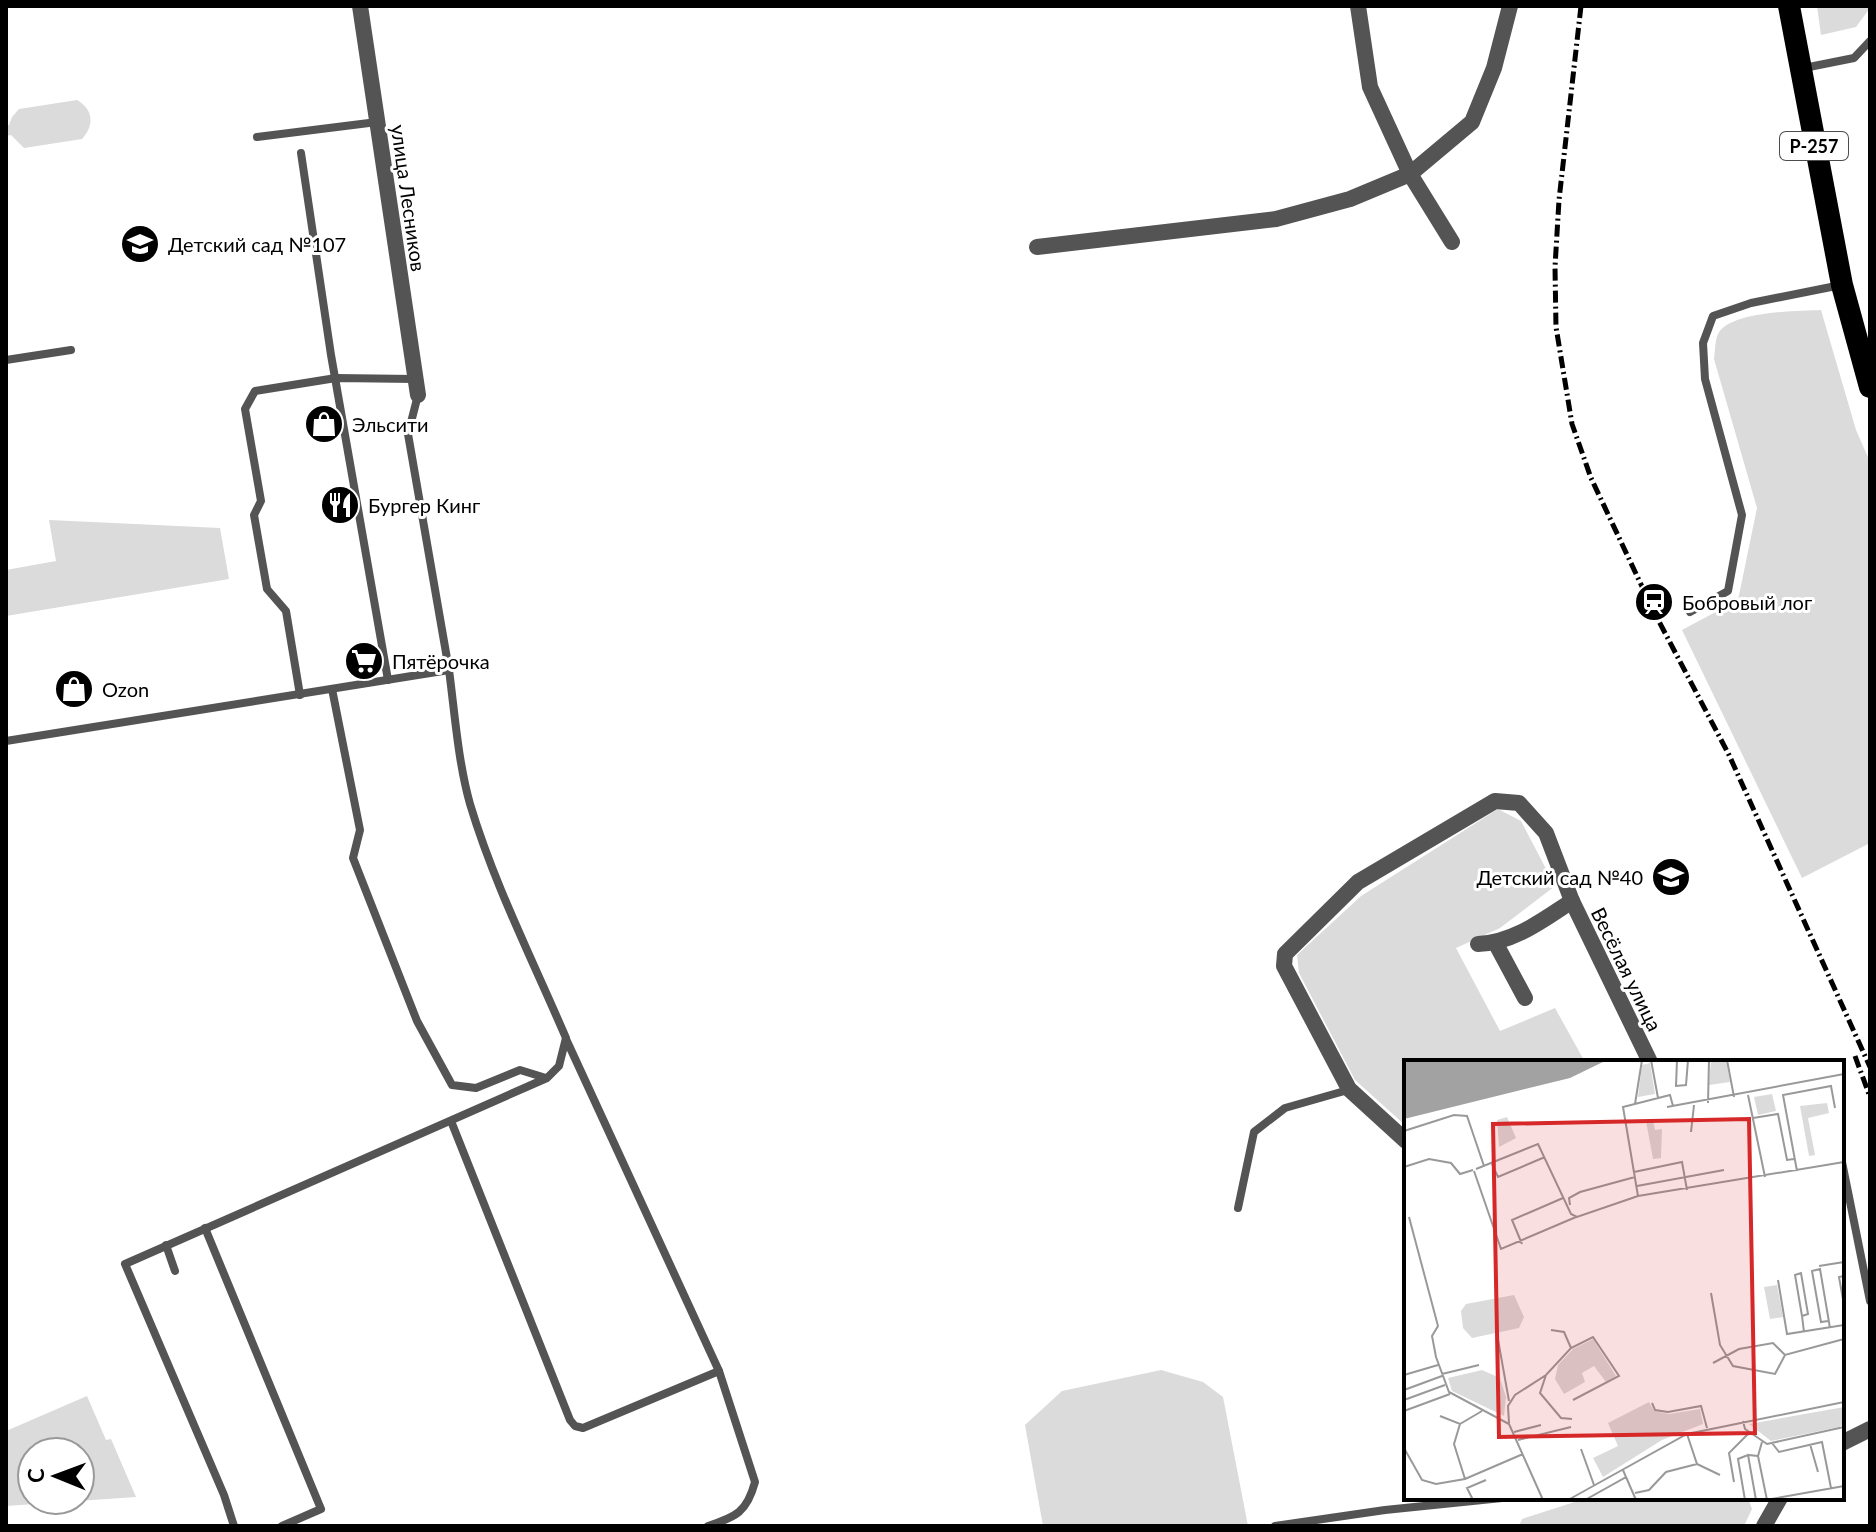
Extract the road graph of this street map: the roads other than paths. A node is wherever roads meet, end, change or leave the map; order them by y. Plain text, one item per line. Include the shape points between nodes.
1 (360, 6) edge
2 (1358, 6) edge
3 (1510, 6) edge
4 (1789, 6) edge
5 (1870, 41) edge
6 (1800, 69) junction
7 (377, 122) junction
8 (257, 137) dead end
9 (301, 153) dead end
10 (1410, 174) junction
11 (1452, 242) dead end
12 (1037, 247) dead end
13 (1842, 285) junction
14 (71, 350) dead end
15 (6, 360) edge
16 (336, 378) junction
17 (417, 387) junction
18 (1870, 387) edge
19 (1690, 612) dead end
20 (449, 670) junction
21 (388, 680) junction
22 (332, 689) junction
23 (300, 695) junction
24 (6, 741) edge
25 (1572, 901) junction
26 (1478, 944) dead end
27 (1496, 944) junction
28 (1525, 998) dead end
29 (566, 1038) junction
30 (1649, 1060) edge
31 (547, 1078) junction
32 (1349, 1089) junction
33 (451, 1121) junction
34 (1404, 1139) edge
35 (1844, 1172) edge
36 (1238, 1208) dead end
37 (205, 1228) junction
38 (166, 1245) junction
39 (175, 1271) dead end
40 (1870, 1301) edge
41 (719, 1371) junction
42 (1870, 1429) edge
43 (1844, 1440) edge
44 (1482, 1500) edge
45 (1779, 1500) edge
46 (234, 1526) edge
47 (282, 1526) edge
48 (708, 1526) edge
49 (1275, 1526) edge
50 (1764, 1526) edge

1 - 7 street, улица Лесников
2 - 10 street via 1370,87
3 - 10 street via 1494,68 1472,122
4 - 6 highway, Р-257
5 - 6 lane via 1854,58
6 - 13 highway, Р-257
7 - 8 lane
7 - 17 street, улица Лесников
9 - 16 lane
10 - 11 street
10 - 12 street via 1350,199 1276,219
13 - 18 highway, Р-257
13 - 19 lane via 1713,316 1703,343 1705,379 1742,515 1728,591
14 - 15 lane
16 - 17 lane
16 - 21 lane
16 - 23 lane via 255,391 245,409 261,501 254,515 267,589 286,611
17 - 20 lane via 408,434
20 - 21 lane
20 - 29 lane via 470,803
21 - 22 lane
22 - 23 lane
22 - 31 lane via 360,830 353,858 417,1021 452,1085 476,1088 520,1070
23 - 24 lane
25 - 27 street
25 - 30 street, Весёлая улица
25 - 32 street, Весёлая улица via 1546,833 1519,803 1495,801 1358,882 1285,954 1284,966
26 - 27 street
27 - 28 street
29 - 31 lane via 559,1066
29 - 41 lane
31 - 33 lane
32 - 34 street, Весёлая улица
32 - 36 lane via 1285,1108 1254,1132
33 - 37 lane
33 - 41 lane via 575,1426 583,1428
35 - 40 lane
37 - 38 lane
37 - 47 lane via 321,1509
38 - 39 lane
38 - 46 lane via 125,1264
41 - 48 lane via 755,1482 750,1499 734,1518
42 - 43 street
44 - 49 lane
45 - 50 street

